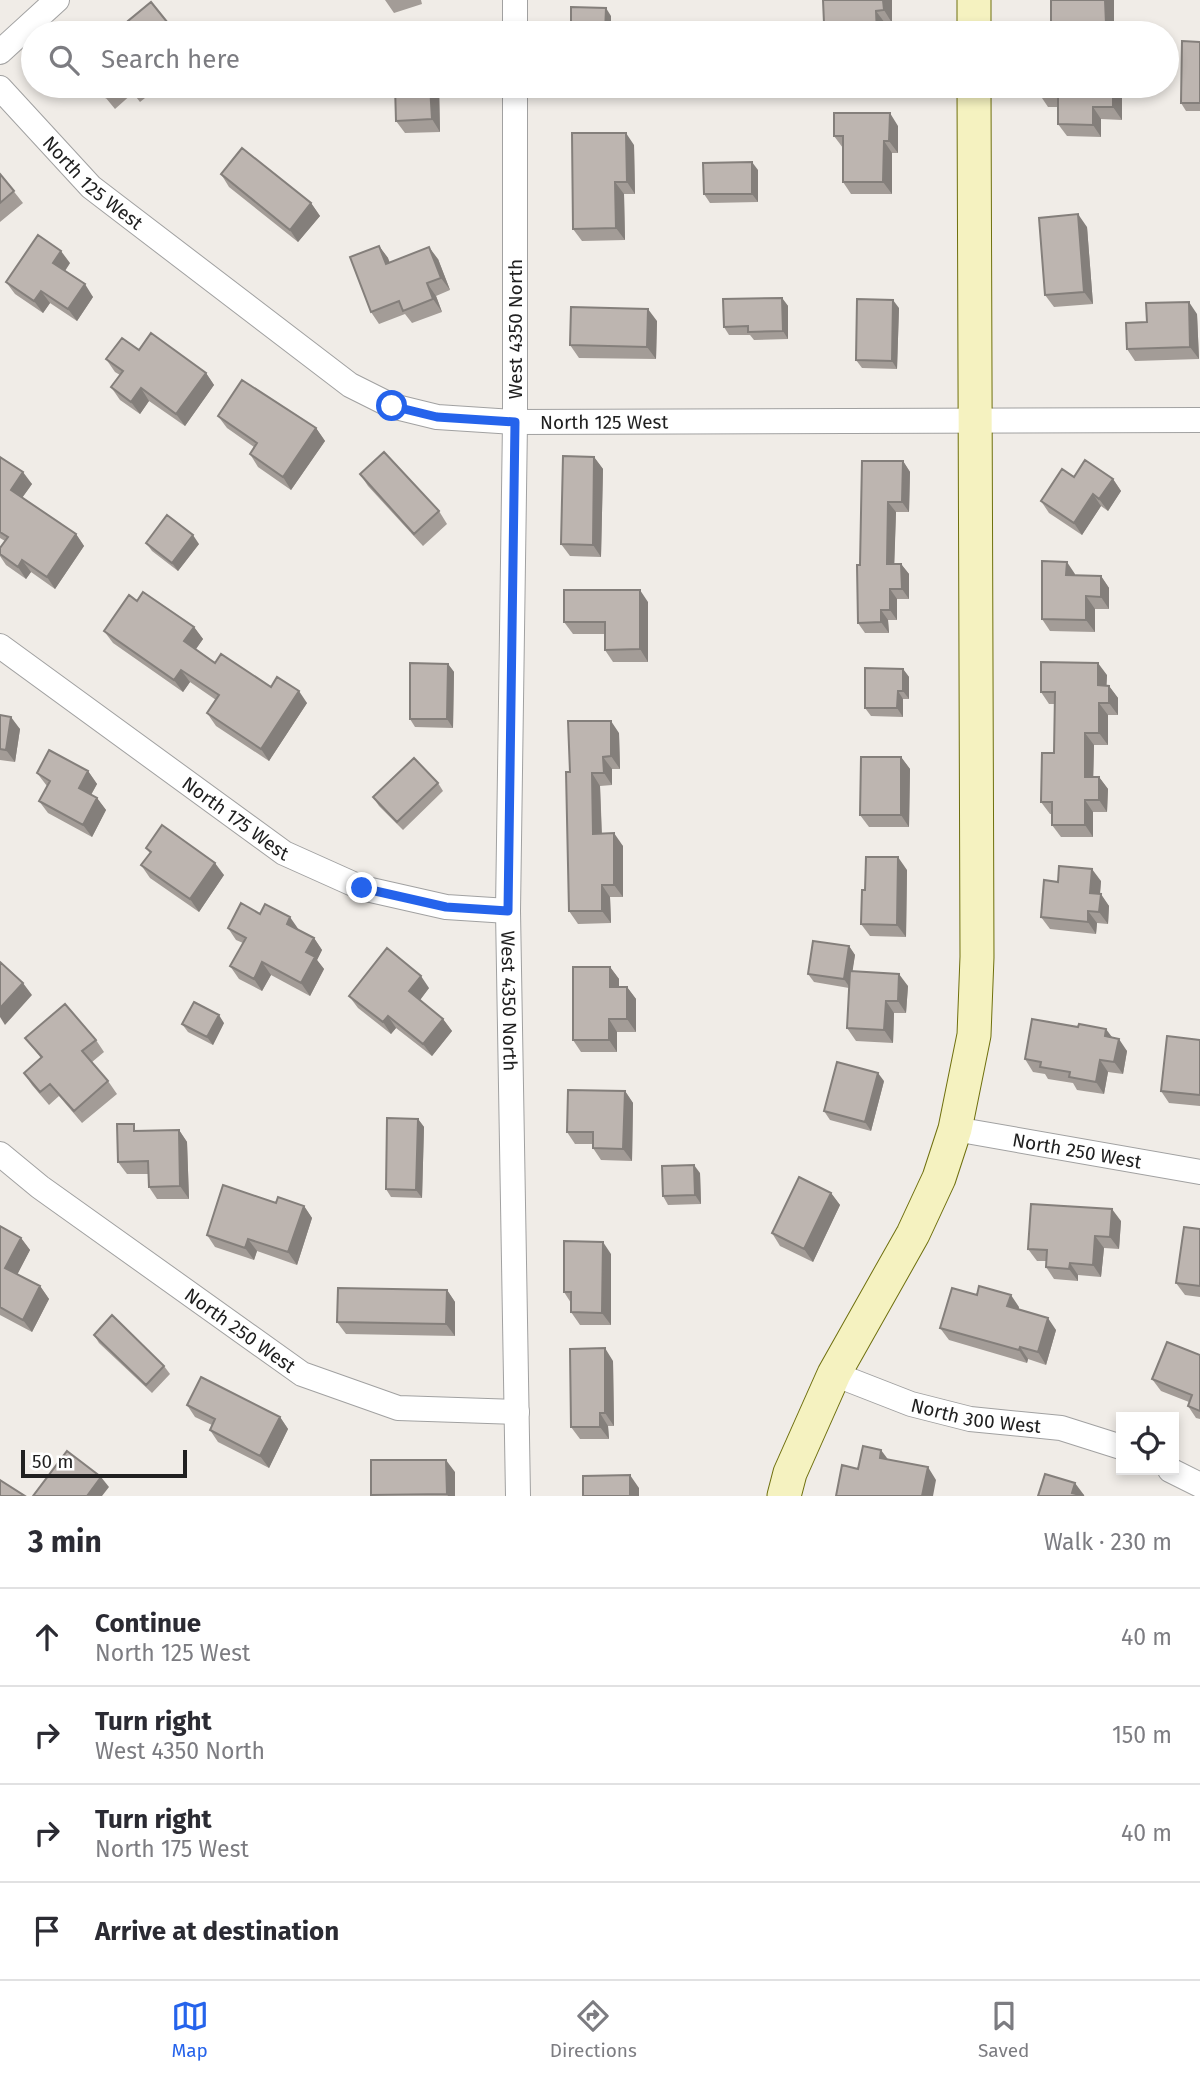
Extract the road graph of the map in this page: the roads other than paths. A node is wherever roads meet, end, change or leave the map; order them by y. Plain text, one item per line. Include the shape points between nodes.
1 (57, 0) edge
2 (516, 0) edge
3 (974, 0) edge
4 (34, 21) edge
5 (515, 21) edge
6 (974, 21) edge
7 (21, 33) edge
8 (0, 52) edge
9 (0, 88) edge
10 (515, 98) edge
11 (974, 98) edge
12 (975, 419) junction
13 (1200, 419) edge
14 (515, 422) junction
15 (0, 646) edge
16 (508, 911) junction
17 (955, 1129) junction
18 (0, 1154) edge
19 (1200, 1172) edge
20 (834, 1374) junction
21 (517, 1412) junction
22 (1116, 1445) edge
23 (1179, 1474) edge
24 (1200, 1485) edge
25 (517, 1496) edge
26 (784, 1496) edge

1 - 4 street
2 - 5 street
3 - 6 street
7 - 8 street
9 - 14 street, North 125 West via 90,187 349,385 392,406 437,417
10 - 14 street, West 4350 North
11 - 12 street
12 - 13 street, North 125 West
12 - 14 street, North 125 West
12 - 17 street via 977,957 974,1035
14 - 16 street, West 4350 North
15 - 16 street, North 175 West via 284,853 362,888 446,907
16 - 21 street, West 4350 North
17 - 19 street, North 250 West
17 - 20 street via 913,1234
18 - 21 street, North 250 West via 302,1374 398,1408
20 - 22 street, North 300 West via 911,1404 970,1419 1061,1428
20 - 26 street
21 - 25 street, West 4350 North
23 - 24 street

